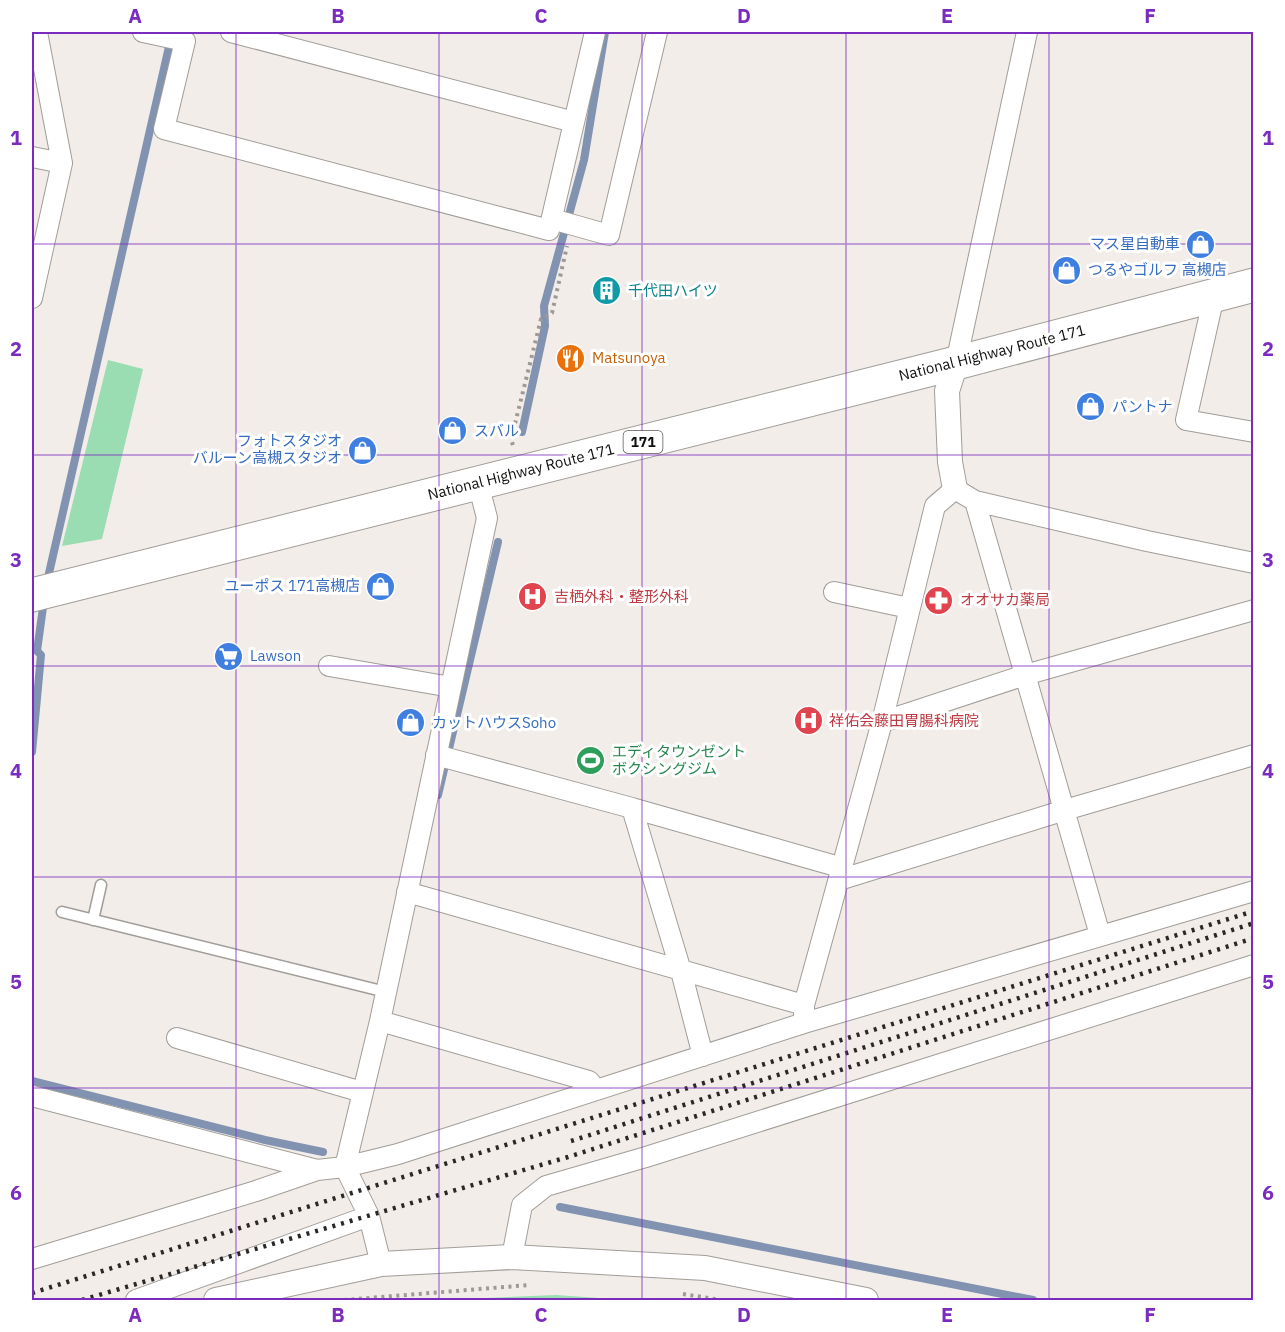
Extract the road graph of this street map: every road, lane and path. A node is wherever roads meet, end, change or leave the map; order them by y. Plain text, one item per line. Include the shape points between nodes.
1 (37, 32) edge
2 (143, 32) edge
3 (232, 32) edge
4 (595, 32) edge
5 (657, 32) edge
6 (1028, 32) edge
7 (186, 36) edge
8 (574, 122) junction
9 (32, 157) edge
10 (62, 163) junction
11 (552, 219) junction
12 (572, 224) junction
13 (1254, 285) edge
14 (1214, 296) junction
15 (32, 298) edge
16 (956, 363) junction
17 (1254, 432) edge
18 (522, 472) junction
19 (478, 483) junction
20 (965, 495) junction
21 (1254, 563) edge
22 (834, 592) dead end
23 (32, 595) edge
24 (909, 608) junction
25 (1254, 610) edge
26 (329, 666) dead end
27 (1025, 675) junction
28 (450, 687) junction
29 (882, 722) junction
30 (436, 755) junction
31 (1254, 755) edge
32 (632, 808) junction
33 (1065, 810) junction
34 (841, 874) junction
35 (101, 885) dead end
36 (1254, 891) edge
37 (407, 892) junction
38 (62, 912) dead end
39 (93, 920) junction
40 (1100, 935) junction
41 (1254, 965) edge
42 (681, 971) junction
43 (386, 992) junction
44 (804, 1014) junction
45 (380, 1021) junction
46 (177, 1038) dead end
47 (702, 1056) junction
48 (596, 1090) junction
49 (363, 1092) junction
50 (32, 1096) edge
51 (345, 1167) junction
52 (316, 1170) junction
53 (369, 1216) junction
54 (512, 1257) junction
55 (32, 1259) edge
56 (381, 1264) junction
57 (532, 1285) dead end
58 (680, 1293) dead end
59 (356, 1299) edge
60 (136, 1300) edge
61 (216, 1300) edge
62 (344, 1300) edge
63 (363, 1300) edge
64 (721, 1300) edge
65 (866, 1300) edge

1 - 10 street
2 - 7 street
3 - 8 street
4 - 8 street
5 - 12 street via 609,235
6 - 16 street
7 - 11 street via 164,129 549,230
8 - 11 street
9 - 10 street
10 - 15 street
11 - 12 street
12 - 18 path via 552,313 541,320 511,440
13 - 14 highway, National Highway Route 171 / 171
14 - 16 highway, National Highway Route 171 / 171
14 - 17 street via 1186,420
16 - 18 highway, National Highway Route 171 / 171
16 - 20 street via 947,391 950,462
18 - 19 highway, National Highway Route 171 / 171
19 - 23 highway, National Highway Route 171 / 171
19 - 28 street via 487,518
20 - 21 street via 1147,541
20 - 24 street via 935,506
20 - 27 street
22 - 24 street
24 - 29 street
25 - 27 street
26 - 28 street
27 - 29 street
27 - 33 street
28 - 30 street
29 - 34 street
30 - 32 street
30 - 37 street
31 - 33 street
32 - 34 street
32 - 42 street
33 - 34 street
33 - 40 street
34 - 44 street
35 - 39 lane
36 - 40 street
37 - 42 street
37 - 43 street
38 - 39 lane
39 - 43 lane
40 - 44 street
41 - 54 street via 546,1186 522,1205
42 - 44 street
42 - 47 street
43 - 45 street
44 - 47 street
45 - 48 street via 589,1081
45 - 49 street
46 - 49 street
47 - 48 street
48 - 51 street via 398,1154
49 - 51 street
50 - 52 street
51 - 52 street
51 - 53 street
52 - 55 street
53 - 56 street
53 - 60 street
54 - 56 street
54 - 65 street via 705,1268
56 - 61 street
57 - 59 path
58 - 64 path
59 - 62 path
59 - 63 path

